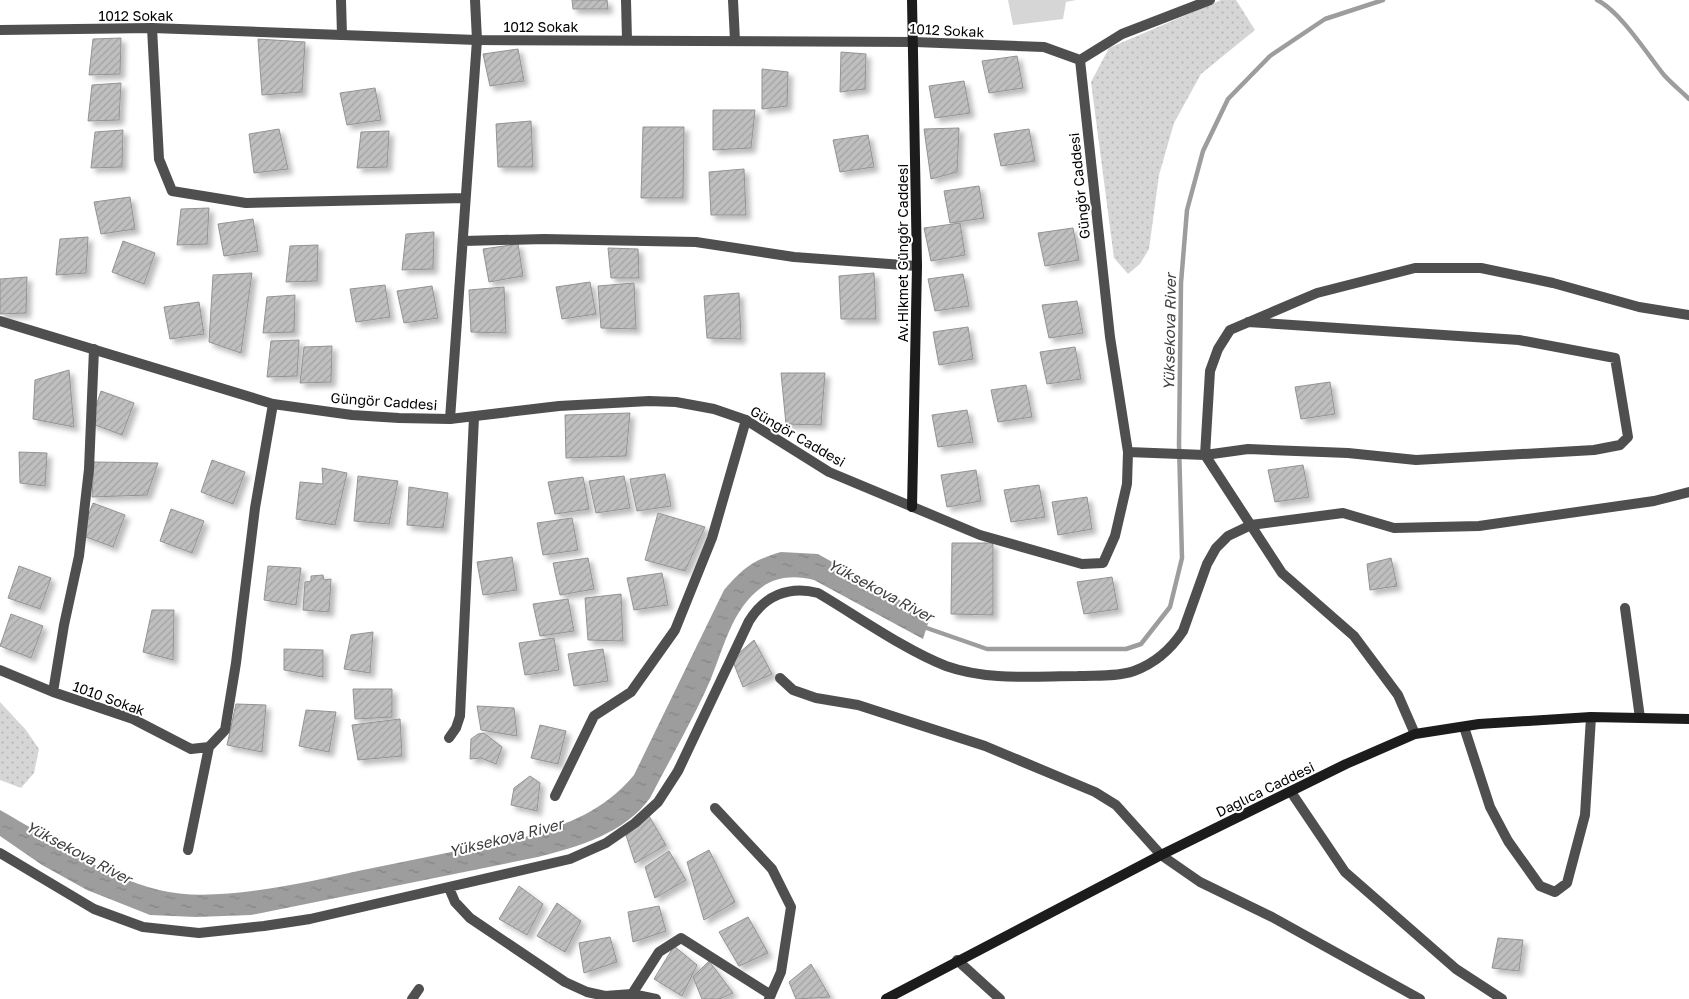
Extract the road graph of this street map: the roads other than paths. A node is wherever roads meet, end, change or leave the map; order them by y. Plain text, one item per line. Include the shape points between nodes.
1 (341, 0) edge
2 (475, 0) edge
3 (626, 0) edge
4 (733, 0) edge
5 (912, 0) edge
6 (1210, 0) edge
7 (152, 28) junction
8 (0, 30) edge
9 (342, 35) junction
10 (477, 40) junction
11 (627, 40) junction
12 (735, 41) junction
13 (915, 42) junction
14 (1080, 60) junction
15 (465, 198) junction
16 (462, 241) junction
17 (917, 266) junction
18 (1689, 315) edge
19 (0, 321) edge
20 (1248, 322) junction
21 (94, 349) junction
22 (273, 404) junction
23 (474, 418) junction
24 (450, 419) junction
25 (746, 420) junction
26 (1128, 452) junction
27 (1205, 455) junction
28 (1689, 492) edge
29 (912, 506) junction
30 (1251, 524) junction
31 (1625, 608) dead end
32 (0, 670) edge
33 (780, 678) dead end
34 (53, 692) junction
35 (1591, 717) junction
36 (1640, 718) junction
37 (1689, 719) edge
38 (1464, 727) junction
39 (1415, 734) junction
40 (449, 738) dead end
41 (208, 747) junction
42 (1291, 792) junction
43 (555, 796) dead end
44 (715, 808) dead end
45 (188, 850) dead end
46 (0, 853) edge
47 (1161, 855) junction
48 (449, 888) junction
49 (958, 960) junction
50 (419, 989) dead end
51 (632, 994) junction
52 (770, 997) edge
53 (412, 999) edge
54 (656, 999) edge
55 (886, 999) edge
56 (1000, 999) edge
57 (1420, 999) edge
58 (1502, 999) edge

1 - 9 street
2 - 10 street
3 - 11 street
4 - 12 street
5 - 13 main road, Av.Hikmet Güngör Caddesi
6 - 14 street via 1122,34
7 - 8 street, 1012 Sokak
7 - 9 street, 1012 Sokak
7 - 15 street via 158,159 172,191 246,203
9 - 10 street, 1012 Sokak
10 - 11 street, 1012 Sokak
10 - 15 street
11 - 12 street, 1012 Sokak
12 - 13 street, 1012 Sokak
13 - 14 street, 1012 Sokak via 1044,47
13 - 17 main road, Av.Hikmet Güngör Caddesi
14 - 26 street, Güngör Caddesi via 1110,337
15 - 16 street
16 - 17 street via 696,242 794,257
16 - 24 street
17 - 29 main road, Av.Hikmet Güngör Caddesi
18 - 20 street via 1638,307 1553,283 1481,268 1444,266 1415,268 1317,293
19 - 21 street, Güngör Caddesi
20 - 27 street via 1230,330 1210,371
20 - 27 street via 1518,340 1615,358 1628,437 1620,445 1594,450 1416,460 1248,448
21 - 22 street, Güngör Caddesi
21 - 34 street via 88,479 79,556
22 - 24 street, Güngör Caddesi via 362,415
22 - 41 street via 255,508 225,730
23 - 24 street, Güngör Caddesi
23 - 25 street, Güngör Caddesi via 559,406 649,401 714,409
23 - 40 street via 460,716
25 - 29 street, Güngör Caddesi via 829,472
25 - 43 street via 712,538 675,630 631,692 594,716
26 - 27 street
26 - 29 street, Güngör Caddesi via 1127,484 1115,536 1103,563 1082,564 980,535
27 - 30 street
28 - 30 street via 1654,501 1478,526 1394,528 1343,513
30 - 39 street via 1282,573 1354,636 1398,696
30 - 48 street via 1228,536 1216,548 1183,631 1172,646 1146,666 1120,675 1006,677 964,671 918,653 818,593 799,590 780,593 755,612 738,641 678,771 649,812 606,843 570,859
31 - 36 street
32 - 34 street, 1010 Sokak
33 - 47 street via 793,690 816,698 858,705 984,746 1095,792 1116,805
34 - 41 street, 1010 Sokak via 133,719 191,749
35 - 36 main road, Dağlıca Caddesi
35 - 38 main road, Dağlıca Caddesi
35 - 38 street via 1585,815 1567,883 1555,892 1540,886 1508,840 1490,807
36 - 37 main road, Dağlıca Caddesi
38 - 39 main road, Dağlıca Caddesi
39 - 42 main road, Dağlıca Caddesi
41 - 45 street
42 - 47 main road, Dağlıca Caddesi
42 - 58 street via 1345,872 1456,969
44 - 52 street via 772,869 791,907 781,972
46 - 48 street via 110,916 143,927 180,933 232,930 310,919
47 - 49 main road, Dağlıca Caddesi
47 - 57 street via 1200,882 1272,917
48 - 51 street via 455,902 470,918 565,982 605,996
49 - 55 main road, Dağlıca Caddesi
49 - 56 street
50 - 53 street
51 - 52 street via 659,952 681,938
51 - 54 street

